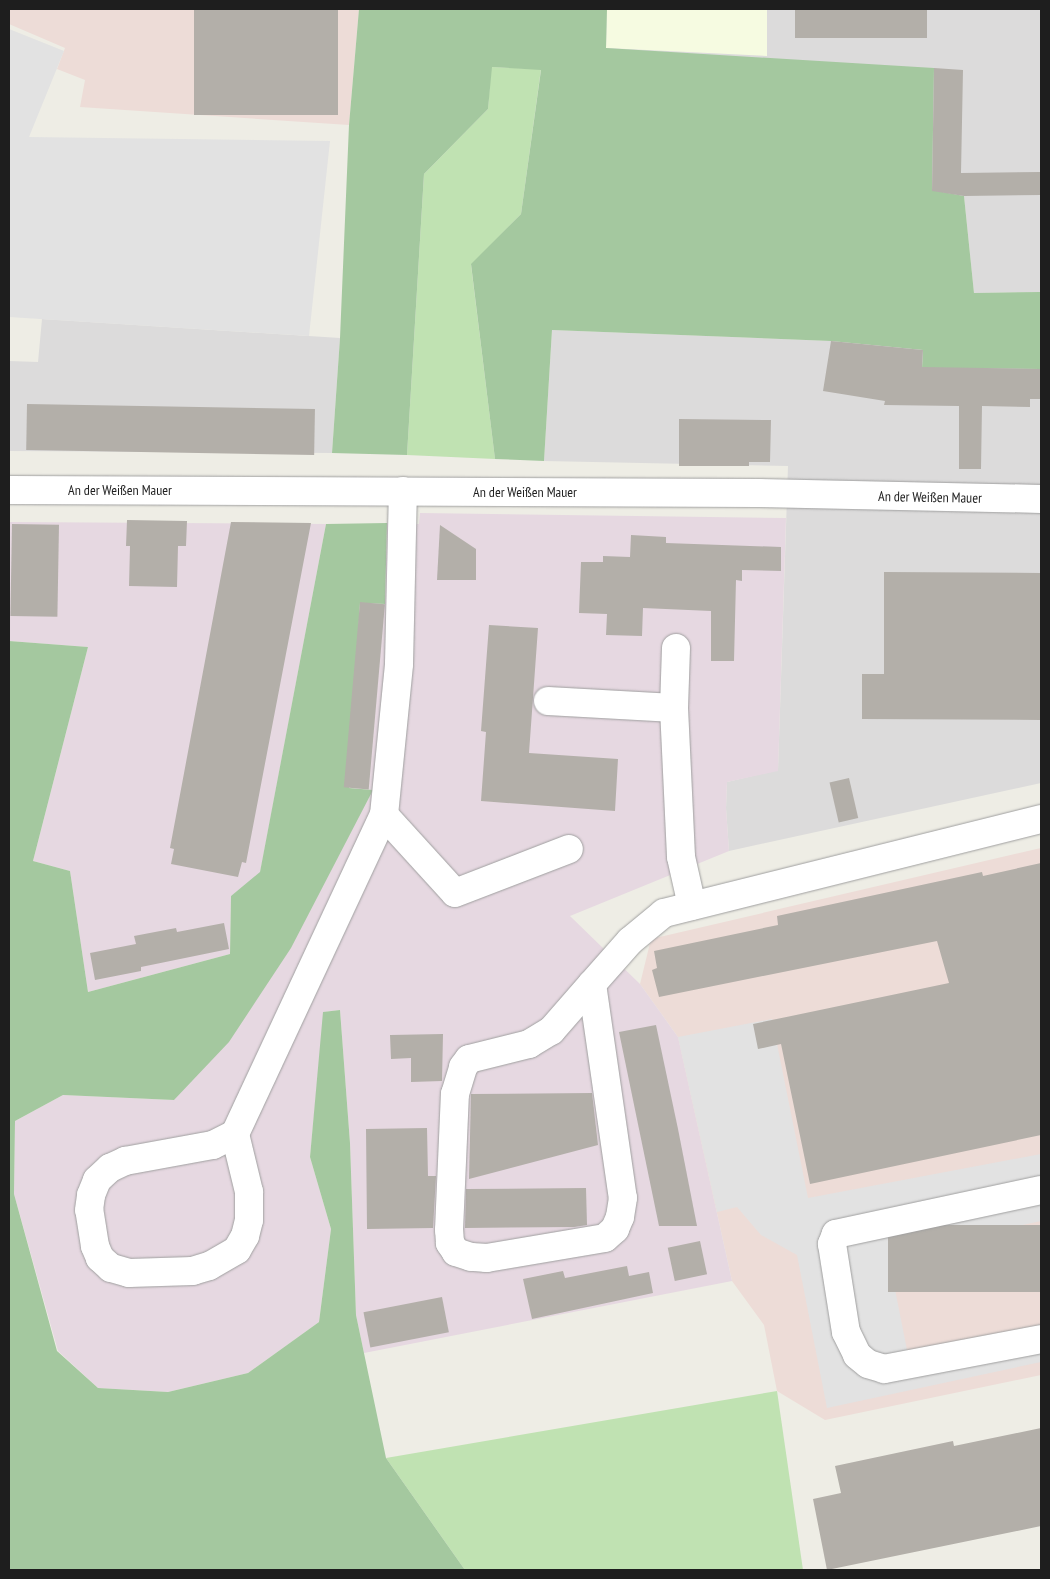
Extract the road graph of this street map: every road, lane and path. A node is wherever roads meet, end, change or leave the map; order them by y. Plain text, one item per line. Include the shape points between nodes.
1 (9, 490) edge
2 (403, 491) junction
3 (1041, 499) edge
4 (676, 648) dead end
5 (548, 701) dead end
6 (674, 708) junction
7 (384, 814) junction
8 (1041, 819) edge
9 (569, 850) dead end
10 (692, 906) junction
11 (592, 984) junction
12 (235, 1134) junction
13 (1041, 1190) edge
14 (1041, 1339) edge

1 - 2 street, An der Weißen Mauer
2 - 3 street, An der Weißen Mauer
2 - 7 street via 398,664
4 - 6 street
5 - 6 street
6 - 10 street via 681,857
7 - 9 street via 456,893
7 - 12 street
8 - 10 street
10 - 11 street via 664,913 630,940
11 - 11 street via 623,1198 615,1229 605,1238 487,1258 471,1258 456,1252 450,1243 449,1230 455,1094 463,1067 469,1059 530,1044 551,1032
12 - 12 street via 249,1192 249,1220 245,1236 236,1250 210,1266 193,1271 129,1273 111,1268 100,1258 89,1210 97,1180 110,1168 125,1161 213,1145
13 - 14 street via 836,1234 832,1244 846,1332 856,1355 868,1364 884,1369

